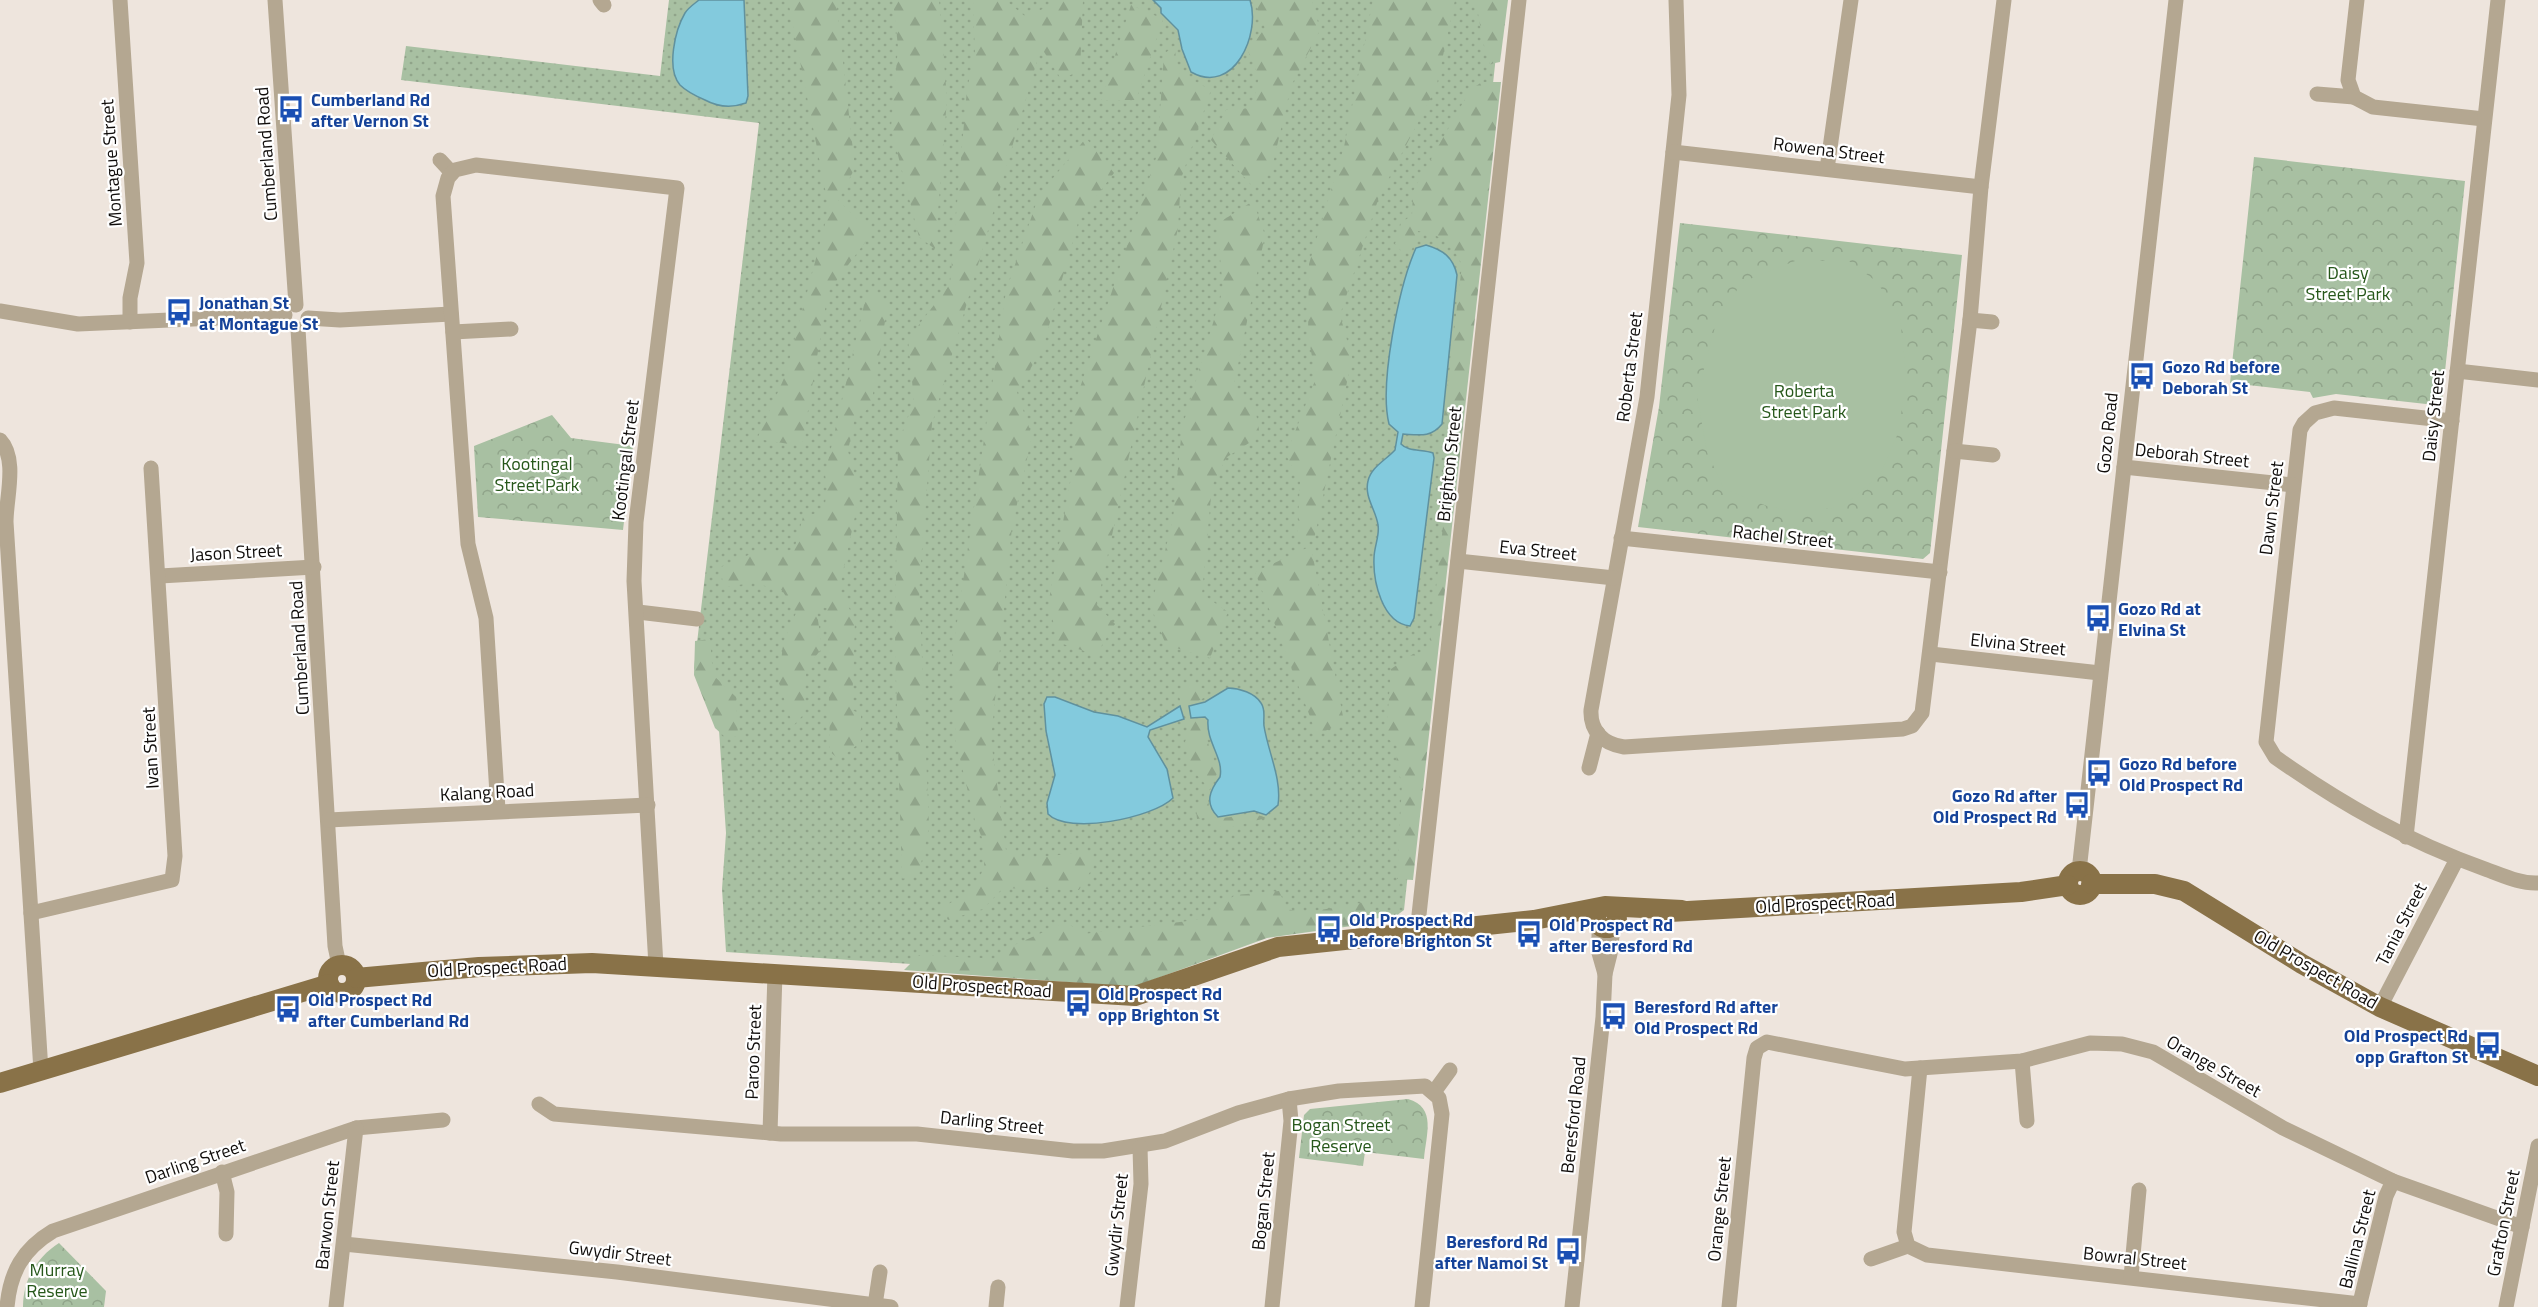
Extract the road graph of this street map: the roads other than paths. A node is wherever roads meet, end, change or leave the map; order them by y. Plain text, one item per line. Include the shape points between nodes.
1 (120, 0) edge
2 (275, 0) edge
3 (1519, 0) edge
4 (1676, 0) edge
5 (1851, 0) edge
6 (2004, 0) edge
7 (2175, 0) edge
8 (2357, 0) edge
9 (2498, 0) edge
10 (2317, 94) dead end
11 (2355, 98) junction
12 (2484, 119) junction
13 (1673, 152) junction
14 (440, 160) dead end
15 (1827, 169) junction
16 (452, 173) junction
17 (1981, 187) junction
18 (290, 310) junction
19 (0, 311) edge
20 (451, 314) junction
21 (1970, 320) junction
22 (130, 322) junction
23 (1992, 322) dead end
24 (303, 324) junction
25 (511, 329) dead end
26 (453, 332) junction
27 (2457, 371) junction
28 (2538, 380) edge
29 (2452, 421) junction
30 (0, 440) edge
31 (1954, 451) junction
32 (1993, 455) dead end
33 (2124, 467) junction
34 (151, 468) dead end
35 (2293, 485) junction
36 (1621, 538) junction
37 (1458, 561) junction
38 (314, 567) junction
39 (1940, 572) junction
40 (160, 576) junction
41 (1614, 578) junction
42 (638, 612) junction
43 (697, 619) dead end
44 (1931, 654) junction
45 (2100, 673) junction
46 (1598, 734) junction
47 (1589, 768) dead end
48 (648, 805) junction
49 (498, 810) junction
50 (328, 820) junction
51 (2406, 837) junction
52 (2457, 859) junction
53 (2080, 880) junction
54 (2538, 883) edge
55 (31, 913) junction
56 (1606, 919) junction
57 (1417, 933) junction
58 (339, 965) junction
59 (656, 966) junction
60 (775, 973) junction
61 (356, 978) junction
62 (328, 984) junction
63 (2380, 1007) junction
64 (2022, 1061) junction
65 (1920, 1068) junction
66 (1450, 1070) dead end
67 (41, 1071) junction
68 (2538, 1076) edge
69 (0, 1083) edge
70 (1434, 1092) junction
71 (1289, 1099) junction
72 (538, 1104) dead end
73 (443, 1120) dead end
74 (2027, 1121) dead end
75 (356, 1128) junction
76 (770, 1133) junction
77 (2538, 1146) edge
78 (1140, 1147) junction
79 (222, 1172) junction
80 (2393, 1181) junction
81 (2139, 1190) dead end
82 (2523, 1227) junction
83 (226, 1234) dead end
84 (344, 1244) junction
85 (1908, 1246) junction
86 (1871, 1259) dead end
87 (880, 1272) dead end
88 (2130, 1277) junction
89 (998, 1287) dead end
90 (875, 1305) junction
91 (2360, 1306) edge
92 (7, 1307) edge
93 (336, 1307) edge
94 (891, 1307) edge
95 (996, 1307) edge
96 (1127, 1307) edge
97 (1272, 1307) edge
98 (1422, 1307) edge
99 (1572, 1307) edge
100 (1729, 1307) edge
101 (2506, 1307) edge

1 - 22 street, Montague Street via 137,262
2 - 18 street, Cumberland Road
3 - 37 street, Brighton Street
4 - 13 street, Roberta Street via 1679,94
5 - 15 street
6 - 17 street
7 - 33 street, Gozo Road
8 - 11 street via 2348,80
9 - 12 street, Daisy Street
10 - 11 street
11 - 12 street via 2373,107
12 - 27 street, Daisy Street
13 - 15 street, Rowena Street
13 - 36 street, Roberta Street via 1647,397
14 - 16 street
15 - 17 street, Rowena Street
16 - 20 street via 443,196
16 - 42 street, Kootingal Street via 476,165 677,188 636,522 634,581
17 - 21 street
18 - 22 street
18 - 24 street via 305,309
18 - 24 street via 288,325
19 - 22 street via 62,323
20 - 24 street
20 - 26 street
21 - 23 street
21 - 31 street
24 - 38 street, Cumberland Road
25 - 26 street
26 - 49 street via 468,544 486,618
27 - 28 street
27 - 29 street, Daisy Street
29 - 35 street, Dawn Street via 2334,408 2316,413 2300,430
29 - 51 street, Daisy Street
30 - 55 street via 8,460 6,522
31 - 32 street
31 - 39 street
33 - 35 street, Deborah Street
33 - 45 street, Gozo Road
34 - 40 street, Ivan Street
35 - 51 street, Dawn Street via 2264,751 2381,826
36 - 39 street, Rachel Street
36 - 41 street, Roberta Street
37 - 41 street, Eva Street
37 - 57 street, Brighton Street
38 - 40 street, Jason Street
38 - 50 street, Cumberland Road
39 - 44 street
40 - 55 street, Ivan Street via 176,856 172,880
41 - 46 street, Roberta Street via 1591,710
42 - 43 street
42 - 48 street, Kootingal Street
44 - 45 street, Elvina Street
44 - 46 street via 1920,726 1624,747 1609,743
45 - 53 street, Gozo Road
46 - 47 street, Roberta Street
48 - 49 street, Kalang Road
48 - 59 street, Kootingal Street
49 - 50 street, Kalang Road
50 - 58 street, Cumberland Road
51 - 52 street, Dawn Street
52 - 54 street, Dawn Street via 2519,881
52 - 63 street, Tania Street
53 - 56 main road, Old Prospect Road via 2021,892 1682,910
53 - 63 main road, Old Prospect Road via 2156,884 2184,891
55 - 67 street
56 - 57 main road, Old Prospect Road via 1534,920
56 - 99 street, Beresford Road via 1610,954
57 - 60 main road, Old Prospect Road via 1278,947 1135,996
58 - 61 main road via 348,966
58 - 62 main road via 331,970
59 - 60 main road, Old Prospect Road
59 - 61 main road, Old Prospect Road via 567,962
60 - 76 street, Paroo Street
61 - 62 main road via 353,988 345,993 335,992
62 - 67 main road
63 - 68 main road, Old Prospect Road
64 - 65 street, Orange Street
64 - 74 street
64 - 80 street, Orange Street via 2090,1042 2122,1044 2153,1053 2283,1128
65 - 85 street via 1904,1232
65 - 100 street, Orange Street via 1894,1068 1776,1042 1759,1042 1754,1058
66 - 70 street
67 - 69 main road
70 - 71 street, Darling Street via 1421,1085
70 - 98 street via 1441,1102 1442,1114
71 - 78 street, Darling Street
71 - 97 street, Bogan Street via 1291,1121
72 - 76 street, Darling Street via 554,1114
73 - 75 street, Darling Street
75 - 79 street, Darling Street
75 - 84 street, Barwon Street
76 - 78 street, Darling Street via 917,1134 1086,1151
77 - 82 street, Grafton Street
78 - 96 street, Gwydir Street via 1141,1184
79 - 83 street via 227,1192
79 - 92 street, Darling Street via 45,1236 30,1248 15,1270
80 - 82 street, Orange Street
80 - 91 street, Ballina Street
81 - 88 street
82 - 101 street, Grafton Street
84 - 90 street, Gwydir Street via 617,1272
84 - 93 street, Barwon Street
85 - 86 street
85 - 88 street, Bowral Street via 1927,1256
87 - 90 street
88 - 91 street, Bowral Street
89 - 95 street
90 - 94 street, Gwydir Street

